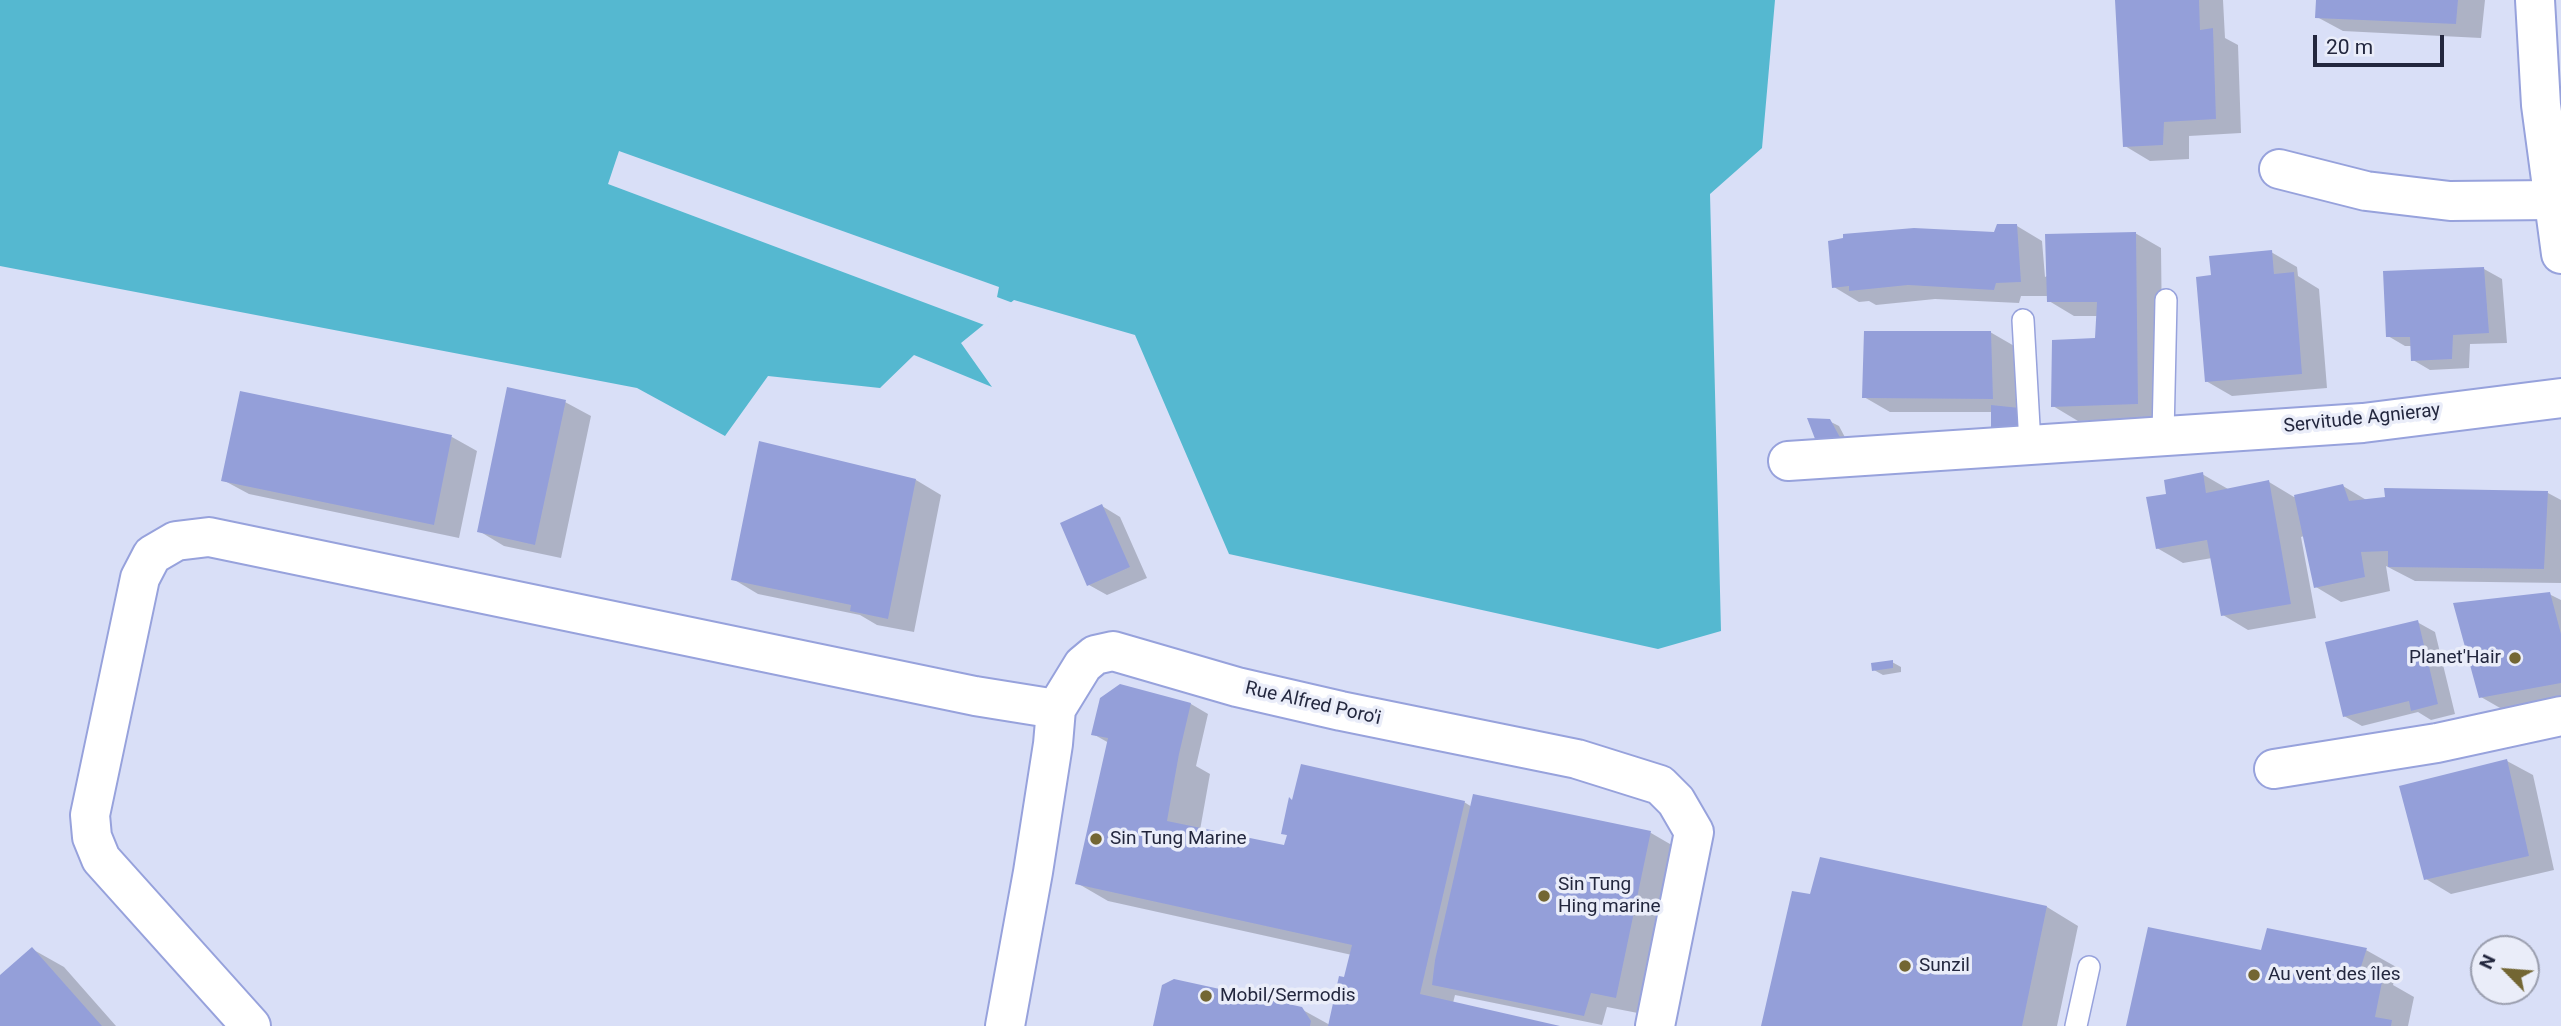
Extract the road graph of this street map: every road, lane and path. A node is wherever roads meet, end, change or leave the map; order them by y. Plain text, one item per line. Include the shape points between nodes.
1 (2535, 0) edge
2 (2551, 106) edge
3 (2279, 169) dead end
4 (2552, 200) junction
5 (2561, 254) edge
6 (2166, 300) dead end
7 (2023, 320) dead end
8 (2561, 398) edge
9 (2163, 435) junction
10 (2029, 444) junction
11 (1788, 461) dead end
12 (1056, 709) junction
13 (2561, 716) edge
14 (2274, 769) dead end
15 (2090, 967) dead end
16 (251, 1026) edge
17 (1005, 1026) edge
18 (1655, 1026) edge
19 (2076, 1026) edge

1 - 2 street
2 - 4 street
3 - 4 street via 2366,191 2450,201
4 - 5 street
6 - 9 lane
7 - 10 lane
8 - 9 street, Servitude Agnieray via 2364,422
9 - 10 street, Servitude Agnieray
10 - 11 street, Servitude Agnieray
12 - 16 street via 209,537 176,541 152,555 140,578 90,815 92,837 101,859
12 - 17 street, Rue Alfred Poro'i
12 - 18 street, Rue Alfred Poro'i via 1083,665 1095,655 1114,651 1237,687 1577,759 1660,785 1694,832
13 - 14 street via 2437,743
15 - 19 lane

